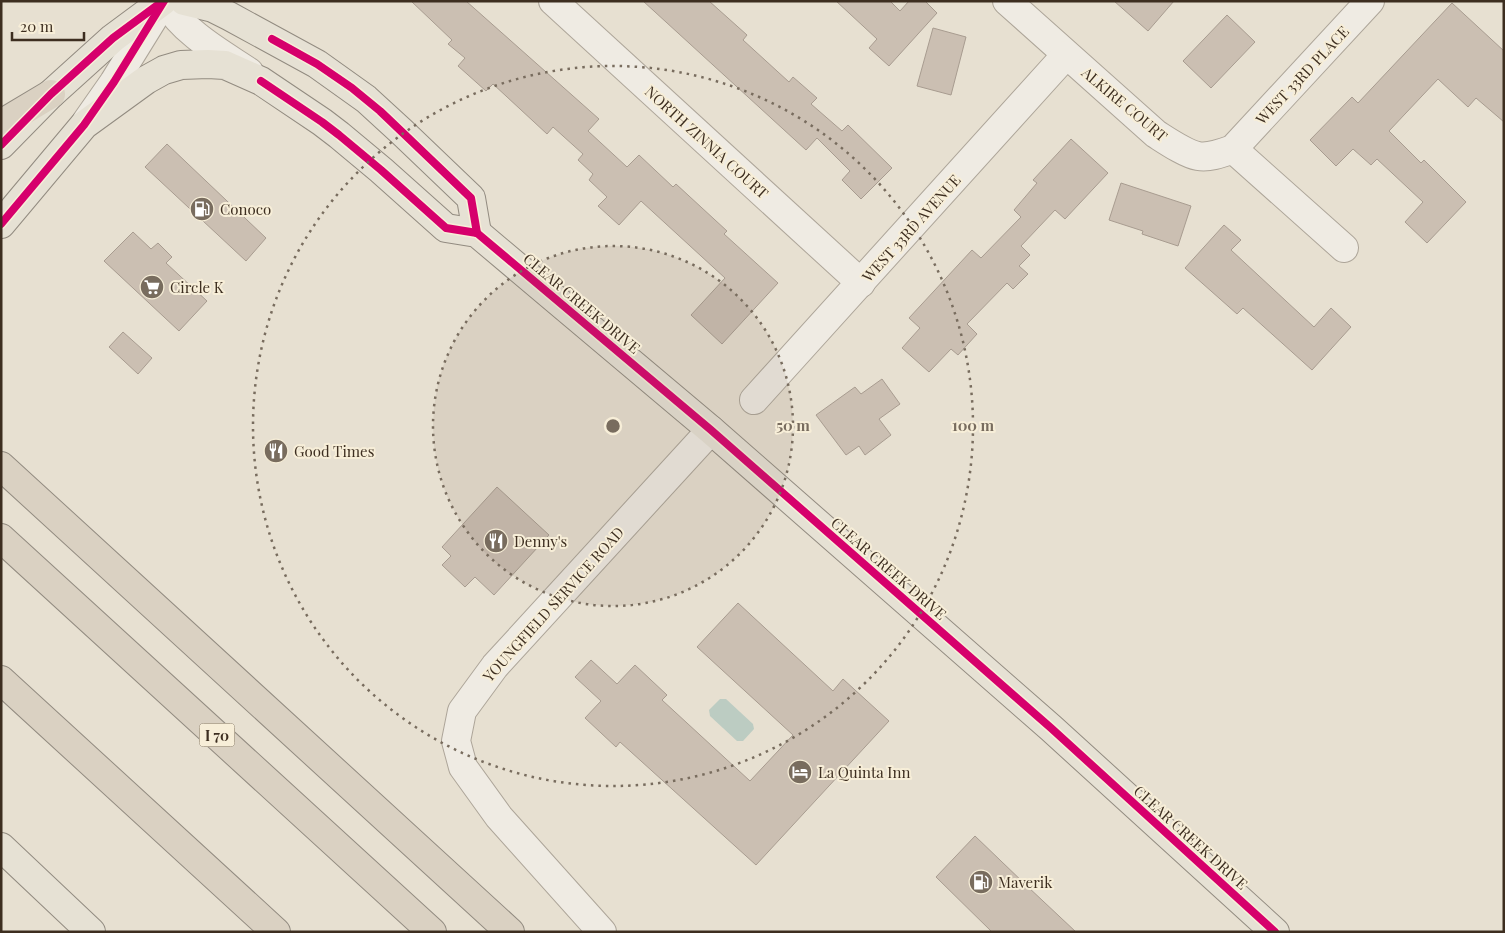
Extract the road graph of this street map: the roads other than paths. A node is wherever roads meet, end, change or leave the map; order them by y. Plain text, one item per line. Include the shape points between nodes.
1 (164, 1) edge
2 (184, 1) edge
3 (244, 1) edge
4 (553, 1) edge
5 (1007, 1) edge
6 (1370, 1) edge
7 (272, 39) junction
8 (1066, 55) junction
9 (261, 81) junction
10 (51, 94) junction
11 (1, 124) edge
12 (84, 125) junction
13 (1, 144) edge
14 (1233, 148) junction
15 (1, 224) edge
16 (477, 233) junction
17 (1344, 248) dead end
18 (861, 283) junction
19 (754, 400) dead end
20 (710, 430) junction
21 (1, 466) edge
22 (1, 538) edge
23 (1, 680) edge
24 (1, 847) edge
25 (91, 932) edge
26 (276, 932) edge
27 (432, 932) edge
28 (510, 932) edge
29 (602, 932) edge
30 (1275, 932) edge

1 - 9 street via 186,28
1 - 10 main road via 113,38
1 - 12 street
2 - 7 main road via 221,12
3 - 7 main road
4 - 18 street, NORTH ZINNIA COURT
5 - 8 street, ALKIRE COURT
6 - 14 street, WEST 33RD PLACE
7 - 16 main road via 317,64 380,111 471,198
8 - 14 street, ALKIRE COURT via 1156,134 1176,146 1198,156 1216,156
8 - 18 street, WEST 33RD AVENUE
9 - 12 main road via 225,65 181,65 146,80
9 - 16 main road via 339,135 446,228
10 - 11 highway
10 - 13 main road
12 - 15 main road
14 - 17 street
16 - 20 main road, CLEAR CREEK DRIVE
18 - 19 street, WEST 33RD AVENUE
20 - 29 street, YOUNGFIELD SERVICE ROAD via 495,666 462,711 456,741 463,767 499,817
20 - 30 main road, CLEAR CREEK DRIVE via 1044,721
21 - 28 highway
22 - 27 highway, I 70
23 - 26 highway
24 - 25 main road

